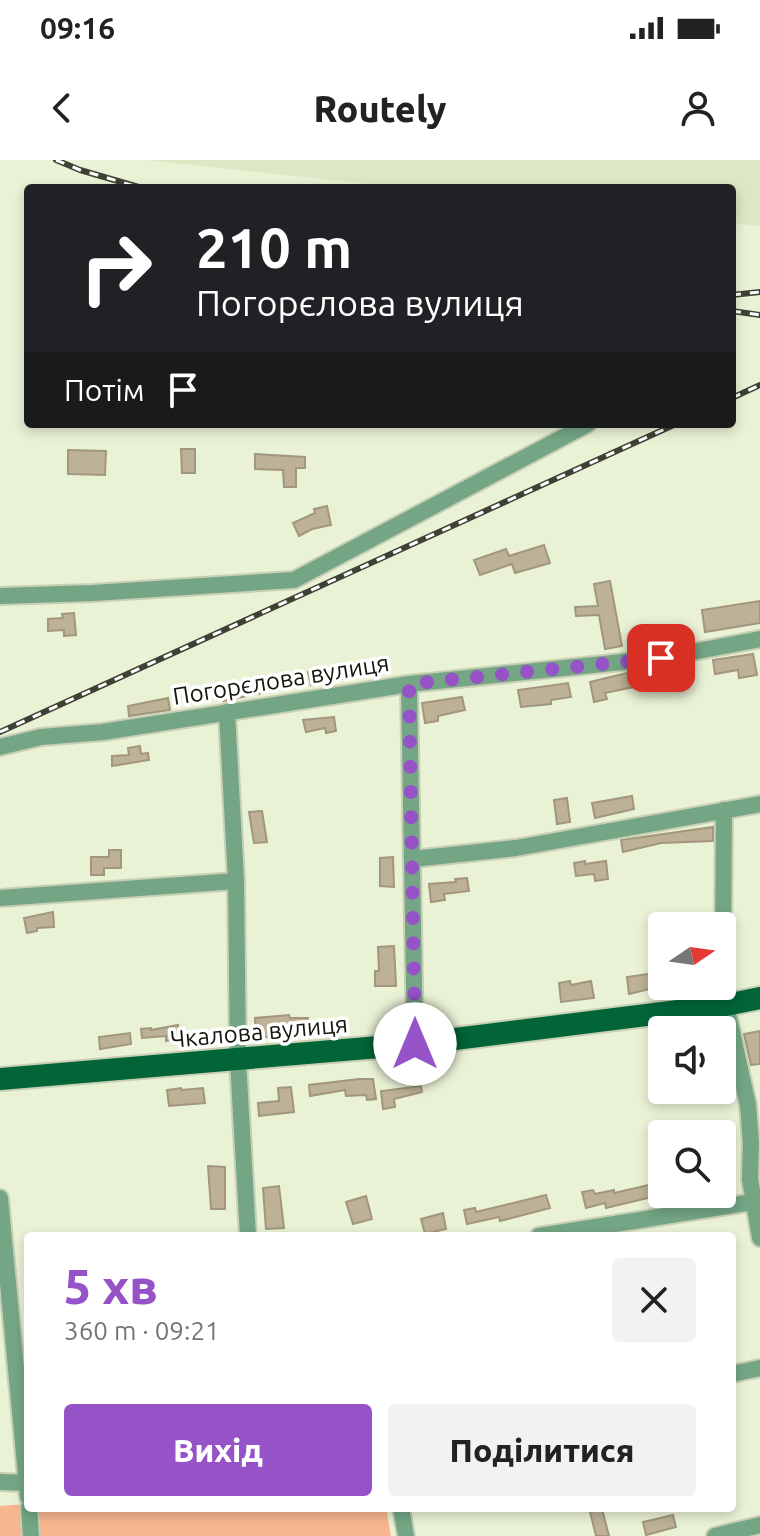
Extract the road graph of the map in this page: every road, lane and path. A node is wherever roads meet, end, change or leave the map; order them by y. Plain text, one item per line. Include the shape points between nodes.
1 (580, 428) edge
2 (0, 596) edge
3 (760, 639) edge
4 (409, 684) junction
5 (227, 712) junction
6 (0, 747) edge
7 (760, 804) edge
8 (724, 810) junction
9 (413, 859) junction
10 (236, 881) junction
11 (0, 898) edge
12 (760, 998) edge
13 (726, 1005) junction
14 (415, 1044) junction
15 (238, 1061) junction
16 (0, 1079) edge
17 (0, 1198) edge
18 (757, 1202) edge
19 (248, 1232) edge
20 (565, 1232) edge
21 (760, 1238) edge
22 (13, 1317) edge
23 (760, 1368) edge
24 (736, 1373) edge
25 (24, 1442) edge
26 (0, 1482) edge
27 (24, 1487) edge
28 (29, 1512) edge
29 (402, 1512) edge
30 (760, 1525) edge
31 (31, 1536) edge
32 (406, 1536) edge
33 (715, 1536) edge

1 - 2 street via 294,580
3 - 4 street, Погорєлова вулиця via 661,658
4 - 5 street, Погорєлова вулиця
4 - 9 street
5 - 6 street, Погорєлова вулиця
5 - 10 street
7 - 8 street
8 - 9 street via 516,848
8 - 13 street
9 - 14 street
10 - 11 street
10 - 15 street
12 - 13 main road, Чкалова вулиця
13 - 14 main road, Чкалова вулиця
13 - 18 street via 748,1105 750,1179
14 - 15 main road, Чкалова вулиця
15 - 16 main road, Чкалова вулиця
15 - 19 street
17 - 22 street
18 - 20 street
18 - 21 street
22 - 25 street
23 - 24 street
26 - 27 street
28 - 31 street
29 - 32 street
30 - 33 street

